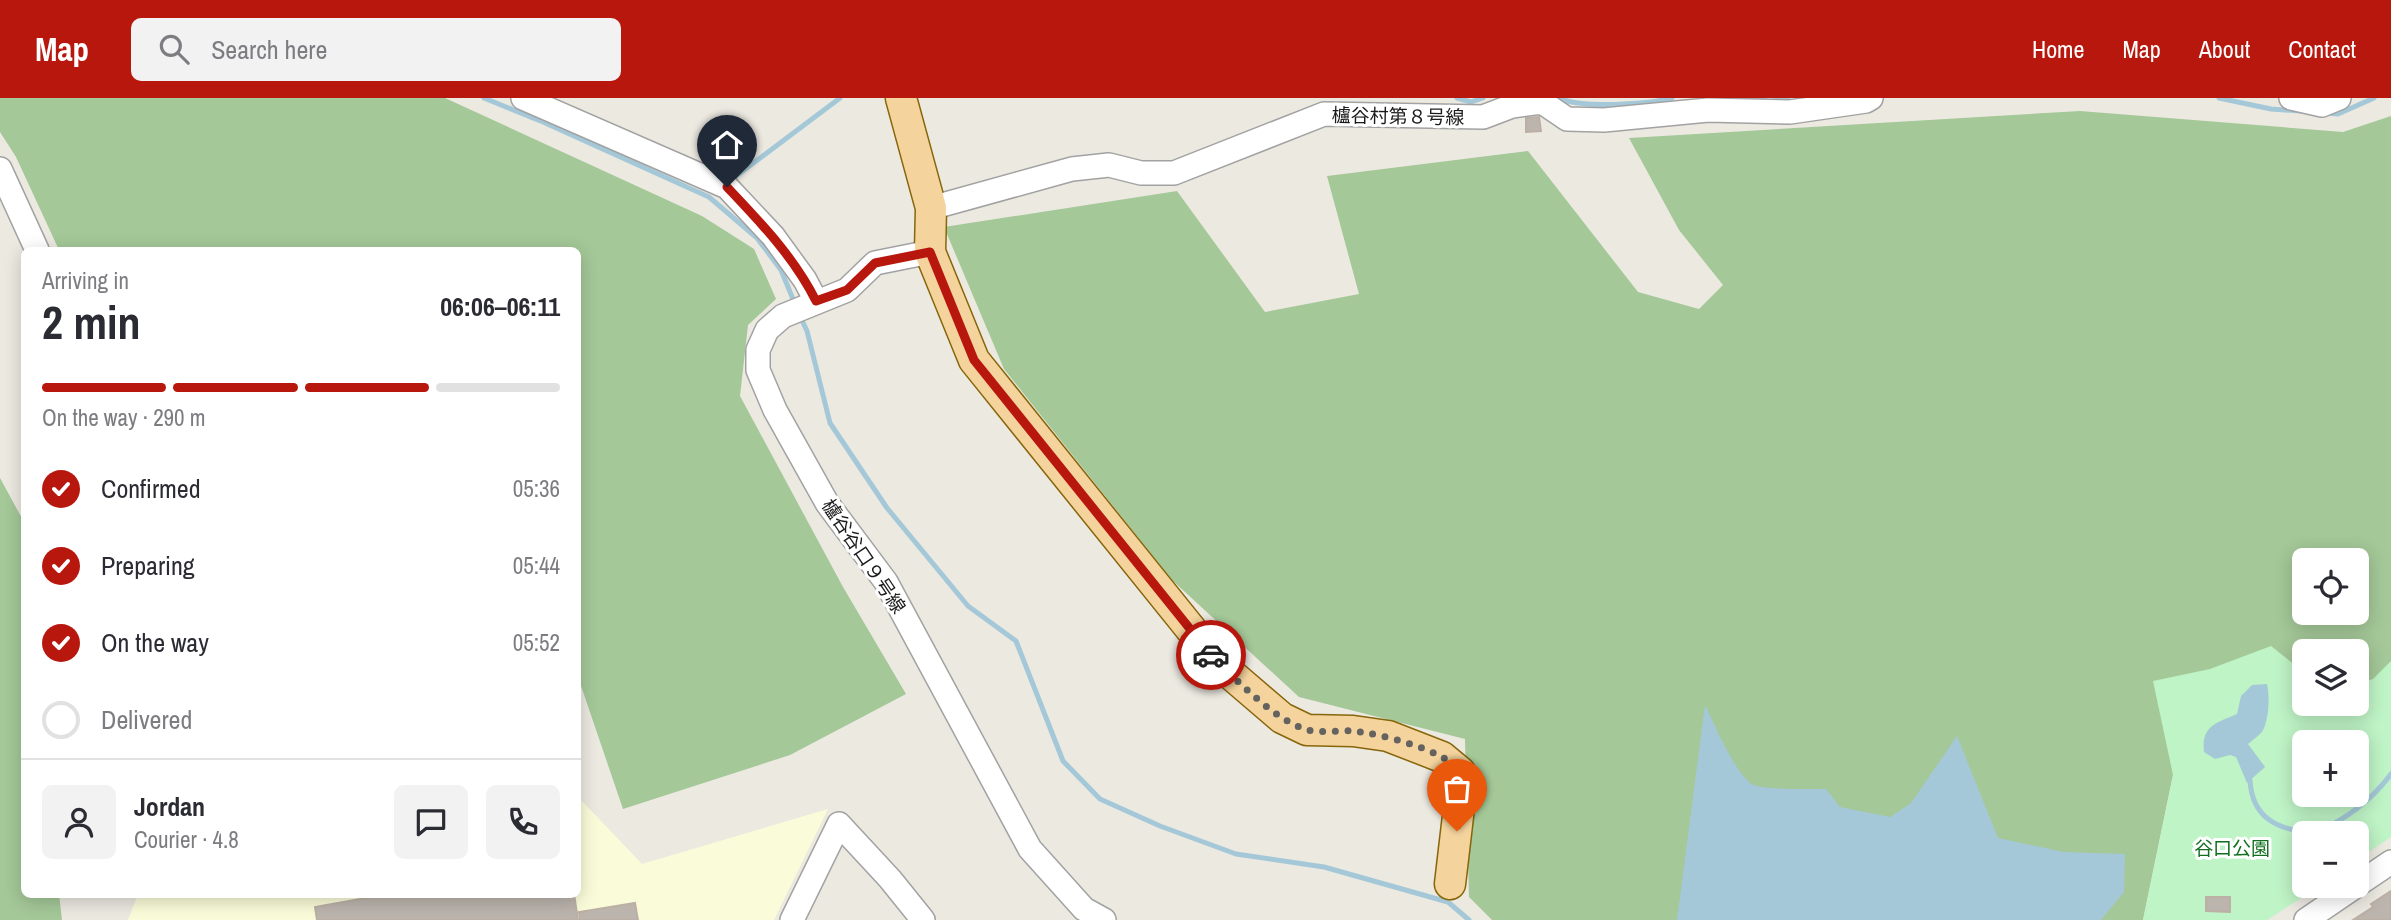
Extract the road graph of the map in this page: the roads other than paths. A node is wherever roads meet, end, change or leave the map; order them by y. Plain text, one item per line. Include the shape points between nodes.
1 (523, 98) edge
2 (901, 98) edge
3 (1871, 98) edge
4 (2291, 98) edge
5 (2339, 98) edge
6 (0, 169) edge
7 (931, 208) junction
8 (36, 247) edge
9 (930, 252) junction
10 (802, 308) junction
11 (2391, 862) edge
12 (2369, 877) edge
13 (1450, 884) dead end
14 (2338, 898) edge
15 (792, 920) edge
16 (923, 920) edge
17 (1104, 920) edge
18 (2306, 920) edge

1 - 10 street via 727,187 805,279
2 - 7 main road
3 - 7 street, 櫨谷村第８号線 via 1790,112 1708,110 1604,120 1567,119 1542,102 1512,106 1483,117 1324,114 1174,173 1141,173 1110,165 1072,169
4 - 5 street via 2322,105
6 - 8 street
7 - 9 main road
9 - 10 street, 櫨谷谷口９号線 via 875,263 847,290
9 - 13 main road via 974,360 1219,664 1282,718 1307,730 1388,736 1442,757 1460,772
10 - 17 street, 櫨谷谷口９号線 via 767,330 758,350 758,370 775,410 827,503 886,582 1030,849 1084,909
11 - 12 street
14 - 18 street
15 - 16 street via 839,824

